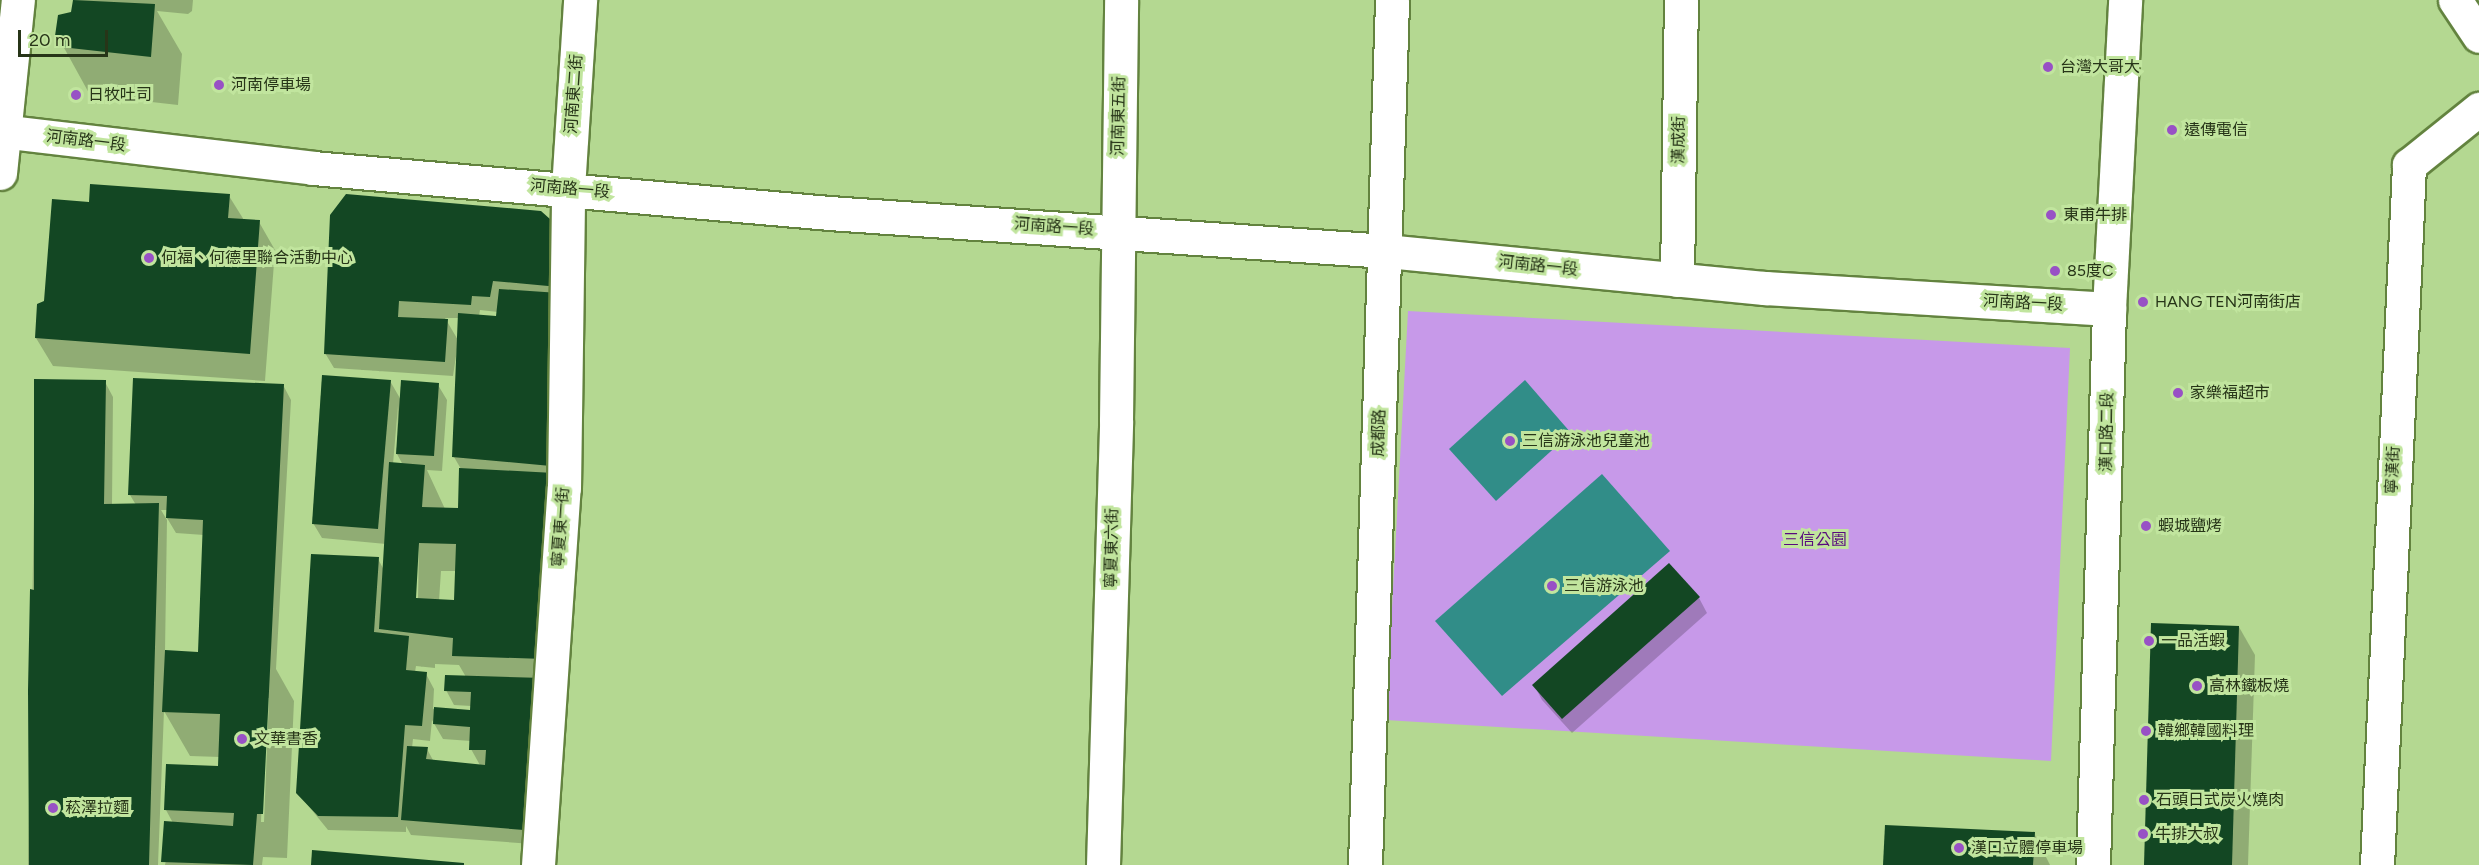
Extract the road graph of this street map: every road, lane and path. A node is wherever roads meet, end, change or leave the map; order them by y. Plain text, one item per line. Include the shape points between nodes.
1 (18, 0) edge
2 (580, 0) edge
3 (1121, 0) edge
4 (1392, 0) edge
5 (1681, 0) edge
6 (2125, 0) edge
7 (2455, 0) edge
8 (2479, 36) edge
9 (2479, 109) edge
10 (1, 131) edge
11 (0, 173) edge
12 (567, 188) junction
13 (1118, 231) junction
14 (1386, 251) junction
15 (1677, 280) junction
16 (2109, 309) junction
17 (538, 865) edge
18 (1103, 865) edge
19 (1365, 865) edge
20 (2093, 865) edge
21 (2377, 865) edge

1 - 10 street
2 - 12 street, 河南東二街
3 - 13 street, 河南東五街
4 - 14 street, 成都路
5 - 15 street, 漢成街
6 - 16 street, 漢口路二段
7 - 8 street
9 - 21 street, 寧漢街 via 2409,165
10 - 11 street
10 - 12 street, 河南路一段 via 313,168
12 - 13 street, 河南路一段 via 829,213
12 - 17 street, 寧夏東一街 via 564,488
13 - 14 street, 河南路一段
13 - 18 street, 寧夏東六街
14 - 15 street, 河南路一段
14 - 19 street, 成都路
15 - 16 street, 河南路一段
16 - 20 street, 漢口路二段

